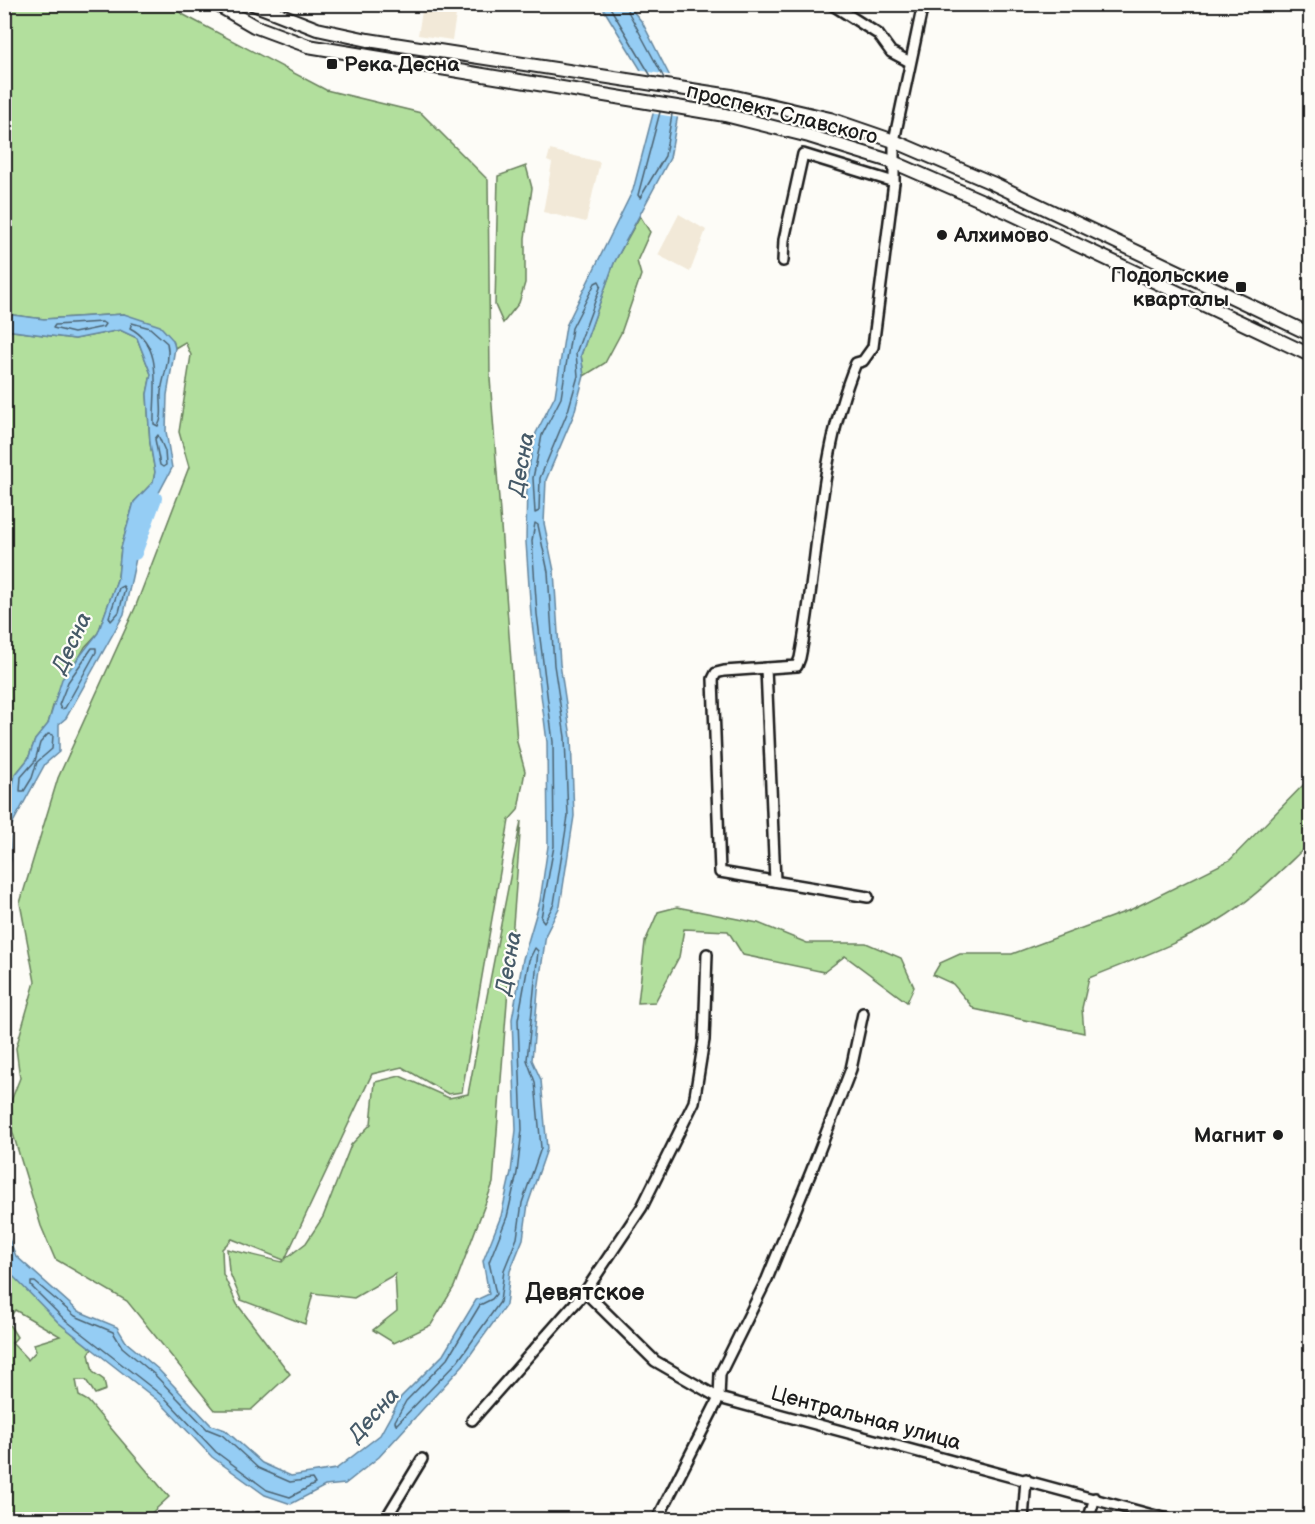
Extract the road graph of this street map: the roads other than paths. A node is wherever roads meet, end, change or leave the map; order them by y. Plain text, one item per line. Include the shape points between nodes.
1 (216, 4) edge
2 (253, 4) edge
3 (831, 4) edge
4 (923, 4) edge
5 (910, 62) junction
6 (894, 141) junction
7 (893, 162) junction
8 (894, 182) junction
9 (783, 261) dead end
10 (1311, 334) edge
11 (1311, 355) edge
12 (765, 668) junction
13 (775, 881) junction
14 (868, 897) dead end
15 (707, 954) dead end
16 (863, 1013) dead end
17 (585, 1292) junction
18 (719, 1398) junction
19 (472, 1420) dead end
20 (422, 1458) dead end
21 (1026, 1479) junction
22 (1095, 1498) junction
23 (1138, 1515) edge
24 (385, 1520) edge
25 (657, 1520) edge
26 (1023, 1520) edge
27 (1084, 1520) edge
28 (1171, 1520) edge

1 - 7 main road, проспект Славского via 254,26 308,46 725,115
2 - 6 main road, проспект Славского via 289,20 348,36 731,96 817,116
3 - 5 street via 878,34 891,52
4 - 5 street
5 - 6 street
6 - 7 street
6 - 10 main road, проспект Славского via 992,183
7 - 8 street
7 - 11 main road, проспект Славского
8 - 9 street via 803,154
8 - 12 street via 873,346 863,361 856,363 846,386 825,483 800,658 797,666
12 - 13 street
12 - 13 street via 724,671 716,674 714,680 720,872
13 - 14 street
15 - 17 street via 704,1040 694,1102 642,1207
16 - 18 street via 851,1069 767,1279 720,1374
17 - 18 street, Центральная улица via 655,1360
17 - 19 street
18 - 21 street, Центральная улица
18 - 25 street
20 - 24 street
21 - 22 street, Центральная улица
21 - 26 street
22 - 23 street, Центральная улица
22 - 27 street via 1089,1517
23 - 28 street, Центральная улица

